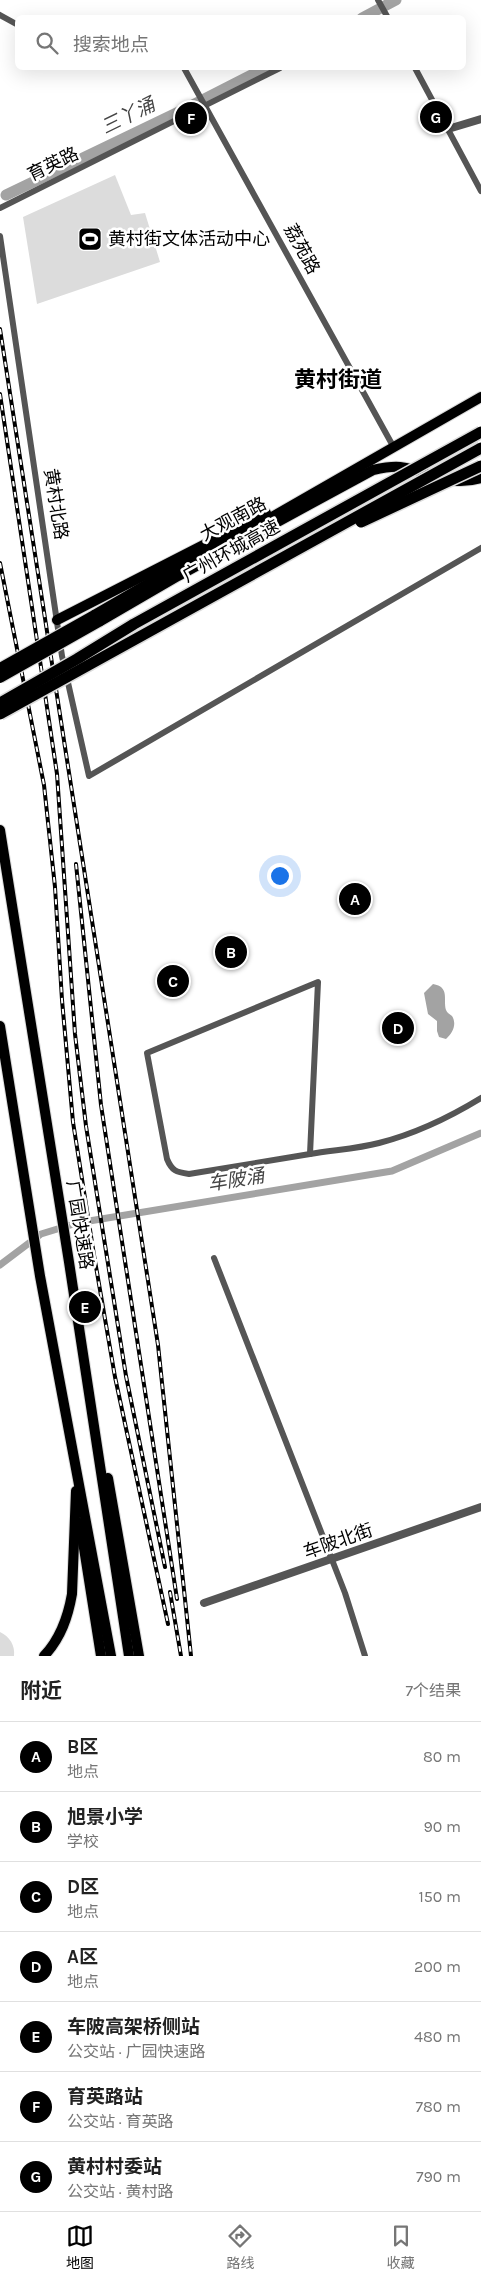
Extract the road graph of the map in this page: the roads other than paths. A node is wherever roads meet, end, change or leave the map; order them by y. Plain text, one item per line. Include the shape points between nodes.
1 (378, 0) edge
2 (386, 15) edge
3 (0, 16) edge
4 (15, 24) edge
5 (185, 70) edge
6 (276, 70) edge
7 (416, 70) edge
8 (205, 106) junction
9 (481, 119) edge
10 (448, 129) junction
11 (481, 191) edge
12 (0, 208) edge
13 (0, 236) edge
14 (481, 397) edge
15 (445, 417) junction
16 (481, 432) edge
17 (393, 446) junction
18 (481, 448) edge
19 (481, 466) edge
20 (399, 467) junction
21 (481, 478) edge
22 (302, 500) junction
23 (311, 543) junction
24 (481, 548) edge
25 (96, 618) junction
26 (58, 620) junction
27 (0, 668) edge
28 (0, 678) edge
29 (0, 703) edge
30 (0, 714) edge
31 (0, 830) edge
32 (0, 1026) edge
33 (481, 1098) edge
34 (310, 1154) junction
35 (214, 1258) dead end
36 (90, 1397) junction
37 (76, 1472) junction
38 (481, 1507) edge
39 (332, 1559) junction
40 (204, 1603) dead end
41 (44, 1656) edge
42 (100, 1656) edge
43 (111, 1656) edge
44 (129, 1656) edge
45 (139, 1656) edge
46 (365, 1656) edge

1 - 2 street
3 - 4 street
5 - 8 street, 荔苑路
6 - 8 street, 育英路
7 - 10 street
8 - 12 street, 育英路
8 - 17 street, 荔苑路
9 - 10 street
10 - 11 street
13 - 26 street, 黄村北路
14 - 15 main road, 大观南路
15 - 17 main road, 大观南路
15 - 20 main road via 434,428 395,451 392,458
16 - 29 highway, 广州环城高速, bridge via 134,624
17 - 22 main road, 大观南路
18 - 23 highway, 广州环城高速, bridge
19 - 23 highway, bridge
20 - 21 main road, 大观南路 via 454,482
20 - 25 main road, 大观南路 via 373,470 360,476
22 - 25 main road, 大观南路
22 - 26 main road via 292,500
23 - 30 highway, 广州环城高速, bridge
24 - 26 street, 黄村北路 via 89,776 62,656
25 - 27 main road, 大观南路, bridge
25 - 28 main road, 大观南路, bridge
31 - 36 main road, 广园快速路
32 - 37 main road via 40,1276
33 - 34 street via 462,1110 377,1144
34 - 34 street via 189,1174 171,1169 147,1053 318,982
35 - 39 street
36 - 44 main road, 广园快速路
36 - 45 main road
37 - 41 main road via 72,1594 62,1629
37 - 42 main road via 83,1554
37 - 43 main road
38 - 39 street, 车陂北街
39 - 40 street, 车陂北街
39 - 46 street via 346,1592

